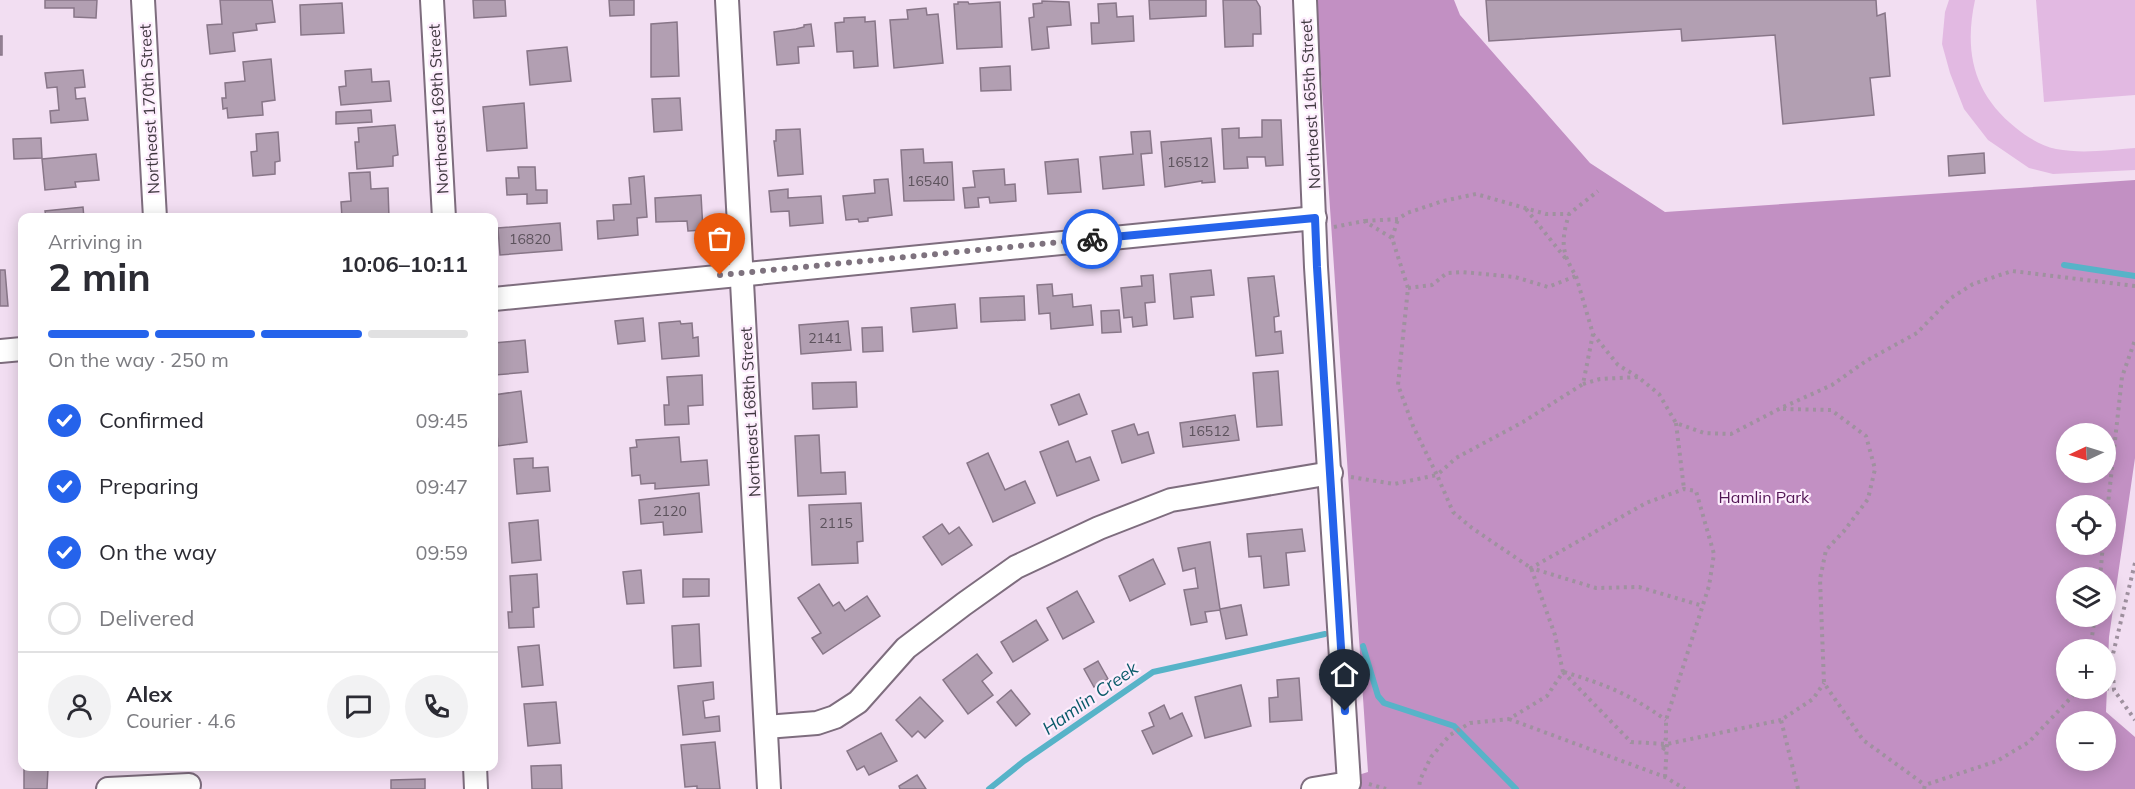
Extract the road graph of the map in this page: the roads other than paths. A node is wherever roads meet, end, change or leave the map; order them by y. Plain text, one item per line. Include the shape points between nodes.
1 (143, 0) edge
2 (432, 0) edge
3 (727, 0) edge
4 (1305, 0) edge
5 (155, 213) edge
6 (444, 213) edge
7 (1316, 224) junction
8 (743, 273) junction
9 (498, 299) edge
10 (18, 349) edge
11 (0, 351) edge
12 (1331, 473) junction
13 (766, 728) junction
14 (475, 771) edge
15 (189, 780) edge
16 (108, 789) edge
17 (476, 789) edge
18 (769, 789) edge
19 (1313, 789) edge

1 - 5 street, Northeast 170th Street
2 - 6 street, Northeast 169th Street
3 - 8 street, Northeast 168th Street
4 - 7 street, Northeast 165th Street
7 - 8 street
7 - 12 street, Northeast 165th Street
8 - 9 street
8 - 13 street, Northeast 168th Street
10 - 11 street
12 - 13 street via 1171,500 1099,528 1016,567 964,604 906,648 858,702 835,717 817,723
12 - 19 street, Northeast 165th Street via 1360,784
13 - 18 street, Northeast 168th Street
14 - 17 street
15 - 16 street

